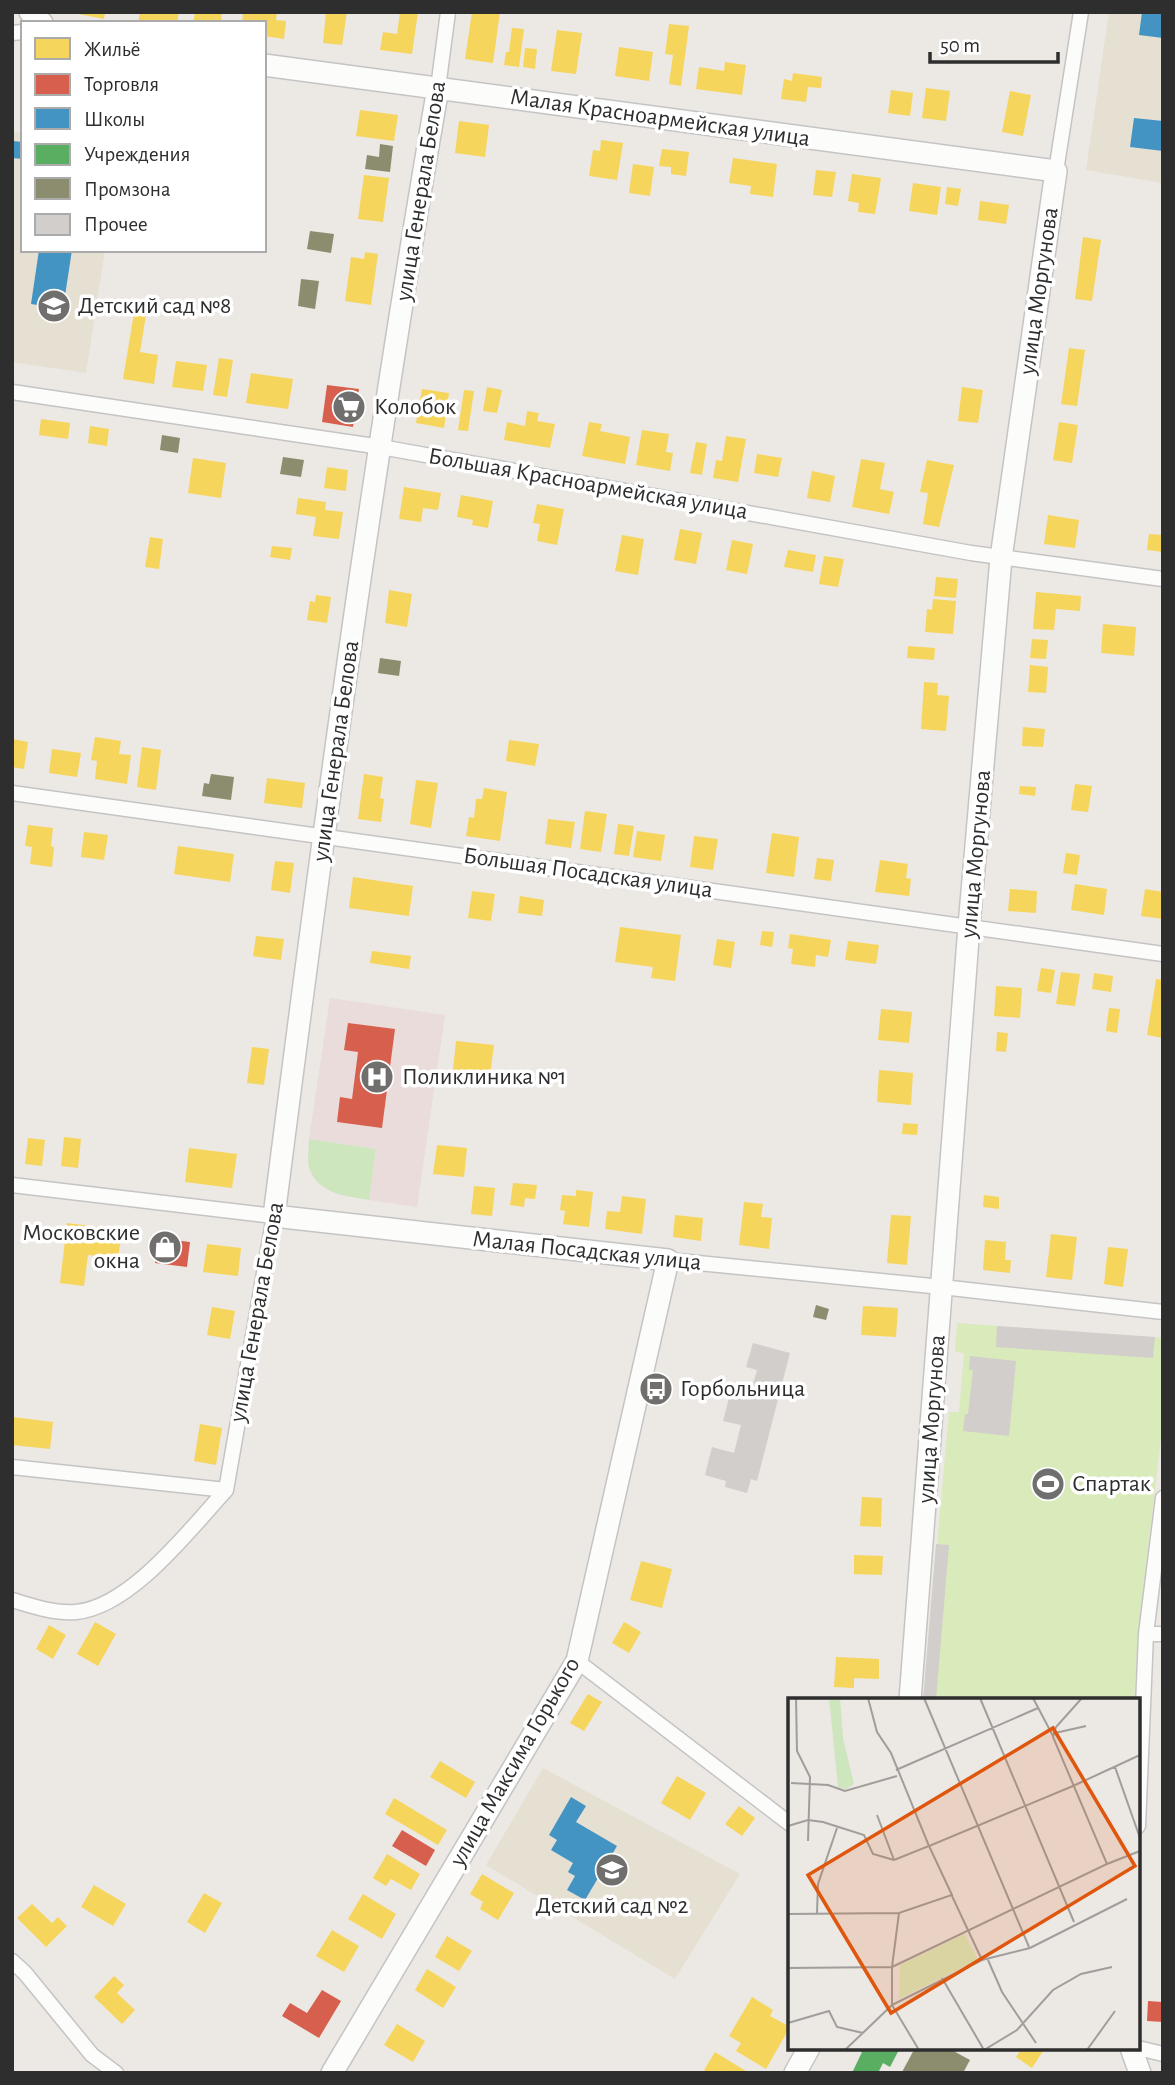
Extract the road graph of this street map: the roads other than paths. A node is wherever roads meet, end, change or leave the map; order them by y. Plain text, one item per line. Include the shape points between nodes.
1 (447, 12) edge
2 (1081, 12) edge
3 (266, 65) edge
4 (438, 88) junction
5 (1056, 171) junction
6 (12, 392) edge
7 (381, 447) junction
8 (1001, 558) junction
9 (1163, 579) edge
10 (12, 793) edge
11 (323, 837) junction
12 (970, 926) junction
13 (1163, 954) edge
14 (12, 1185) edge
15 (274, 1216) junction
16 (668, 1260) junction
17 (942, 1287) junction
18 (1163, 1312) edge
19 (12, 1467) edge
20 (226, 1490) junction
21 (1163, 1498) edge
22 (12, 1600) edge
23 (1146, 1634) junction
24 (1163, 1634) edge
25 (578, 1661) junction
26 (910, 1698) edge
27 (1140, 1778) edge
28 (788, 1822) edge
29 (12, 1961) edge
30 (1140, 2048) edge
31 (808, 2050) edge
32 (1131, 2050) edge
33 (1163, 2054) edge
34 (117, 2073) edge
35 (332, 2073) edge
36 (795, 2073) edge
37 (1140, 2073) edge

1 - 4 street, улица Генерала Белова
2 - 5 street, улица Моргунова
3 - 4 main road, Малая Красноармейская улица
4 - 5 main road, Малая Красноармейская улица
4 - 7 main road, улица Генерала Белова
5 - 8 main road, улица Моргунова
6 - 7 street, Большая Красноармейская улица
7 - 8 street, Большая Красноармейская улица
7 - 11 main road, улица Генерала Белова
8 - 9 street, Большая Красноармейская улица
8 - 12 main road, улица Моргунова
10 - 11 street, Большая Посадская улица
11 - 12 street, Большая Посадская улица
11 - 15 main road, улица Генерала Белова
12 - 13 street, Большая Посадская улица
12 - 17 main road, улица Моргунова
14 - 15 street, Малая Посадская улица
15 - 16 main road, Малая Посадская улица
15 - 20 street, улица Генерала Белова
16 - 17 street, Малая Посадская улица
16 - 25 main road, улица Максима Горького
17 - 18 street, Малая Посадская улица
17 - 26 main road, улица Моргунова
19 - 20 street
20 - 22 street via 151,1571 111,1601 77,1612
21 - 23 street
23 - 24 street
23 - 27 street
25 - 28 street
25 - 35 main road, улица Максима Горького
29 - 34 street via 92,2055
30 - 33 street
31 - 36 main road
32 - 37 main road

